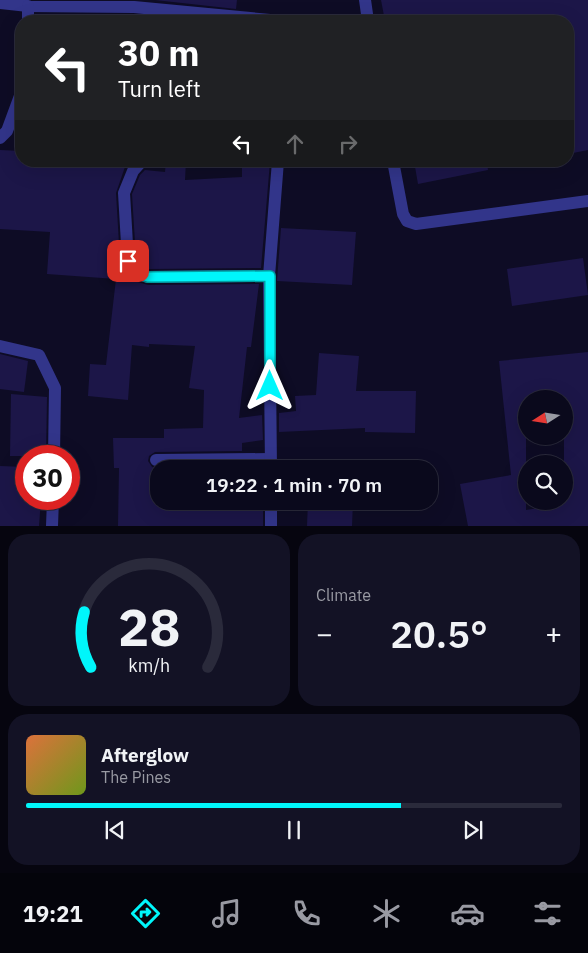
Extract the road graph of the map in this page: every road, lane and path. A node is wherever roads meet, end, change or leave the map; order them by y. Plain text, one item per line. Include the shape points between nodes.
1 (365, 0) edge
2 (0, 3) edge
3 (134, 3) edge
4 (28, 6) junction
5 (28, 15) edge
6 (232, 15) edge
7 (367, 15) edge
8 (15, 109) edge
9 (0, 138) edge
10 (137, 167) edge
11 (278, 167) edge
12 (394, 167) edge
13 (588, 201) edge
14 (270, 276) junction
15 (0, 346) edge
16 (54, 445) edge
17 (270, 460) edge
18 (52, 510) edge
19 (271, 510) edge
20 (52, 526) edge
21 (271, 526) edge

1 - 7 street
2 - 4 street
3 - 4 street
3 - 6 street
4 - 5 street
8 - 9 street via 7,131
10 - 14 street via 124,193 128,261 137,273 148,277
11 - 14 street
12 - 13 street via 403,214 416,224
14 - 17 street
15 - 16 street via 39,355 47,367 55,388
18 - 20 street
19 - 21 street

